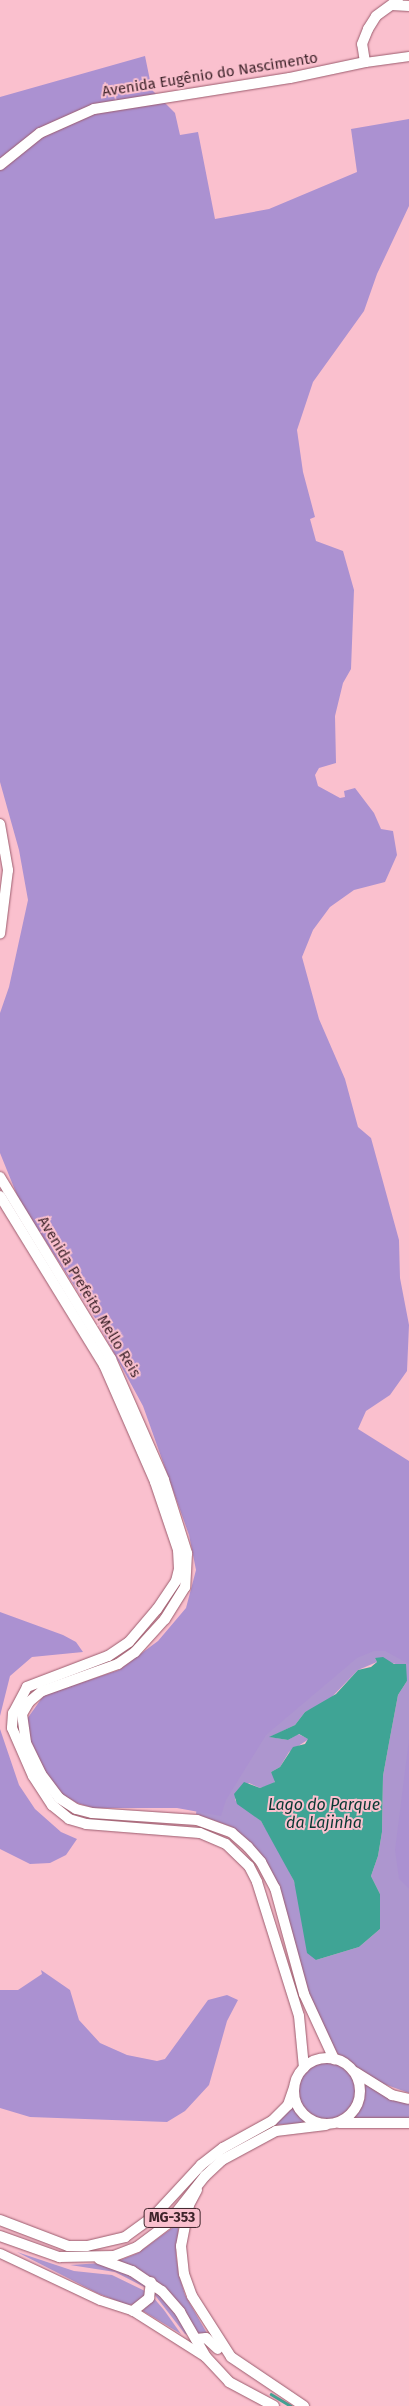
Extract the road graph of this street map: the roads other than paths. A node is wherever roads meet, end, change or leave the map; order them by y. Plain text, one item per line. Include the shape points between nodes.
1 (395, 2) edge
2 (409, 6) edge
3 (409, 56) edge
4 (365, 62) junction
5 (0, 165) edge
6 (0, 824) edge
7 (0, 934) edge
8 (0, 1177) edge
9 (0, 1196) edge
10 (334, 2059) junction
11 (304, 2068) junction
12 (352, 2070) junction
13 (294, 2088) junction
14 (409, 2099) edge
15 (338, 2123) junction
16 (409, 2123) edge
17 (326, 2125) junction
18 (205, 2176) junction
19 (0, 2220) edge
20 (0, 2236) edge
21 (0, 2253) edge
22 (99, 2259) junction
23 (151, 2282) junction
24 (133, 2311) junction
25 (196, 2339) junction
26 (182, 2340) junction
27 (206, 2357) junction
28 (261, 2377) junction
29 (274, 2406) edge
30 (304, 2406) edge

1 - 2 main road
1 - 4 main road via 376,16 368,29 362,44
3 - 4 street, Avenida Eugênio do Nascimento
4 - 5 main road, Avenida Eugênio do Nascimento via 290,78 94,109 40,133
6 - 7 main road via 8,870
8 - 10 main road, Avenida Prefeito Mello Reis via 111,1359 154,1453 188,1553 185,1587 165,1619 135,1652 118,1664 42,1691 29,1702 22,1714 26,1743 59,1798 76,1809 92,1813 197,1820 232,1833 248,1847 261,1862 274,1888 304,1994
9 - 11 main road, Avenida Prefeito Mello Reis via 104,1365 155,1482 178,1550 179,1569 176,1581 157,1609 129,1642 108,1656 27,1687 13,1713 12,1728 33,1776 52,1805 69,1818 86,1824 200,1833 226,1844 249,1866 257,1882 299,2016
10 - 11 main road via 318,2060
10 - 12 main road
11 - 13 main road, MG-353
12 - 14 main road via 392,2095
12 - 15 main road via 359,2084 359,2100 348,2118
13 - 17 main road via 294,2097 302,2113
13 - 19 main road, MG-353 via 288,2105 272,2121 223,2148 201,2165 153,2217 125,2237 87,2246 68,2246
15 - 16 main road, MG-353
15 - 17 main road, MG-353
17 - 18 main road, MG-353 via 276,2131 222,2160
18 - 22 main road, MG-353 via 183,2205 154,2234 137,2247
18 - 28 main road via 189,2205 181,2246 184,2274 199,2310 231,2357
20 - 22 main road, MG-353 via 59,2257
21 - 24 street via 100,2300
22 - 23 main road
23 - 24 main road via 149,2298
23 - 25 main road via 180,2312
24 - 26 street
25 - 26 street
25 - 27 main road
25 - 28 main road via 212,2341 237,2368
26 - 27 street
27 - 29 main road via 237,2388
28 - 30 main road

